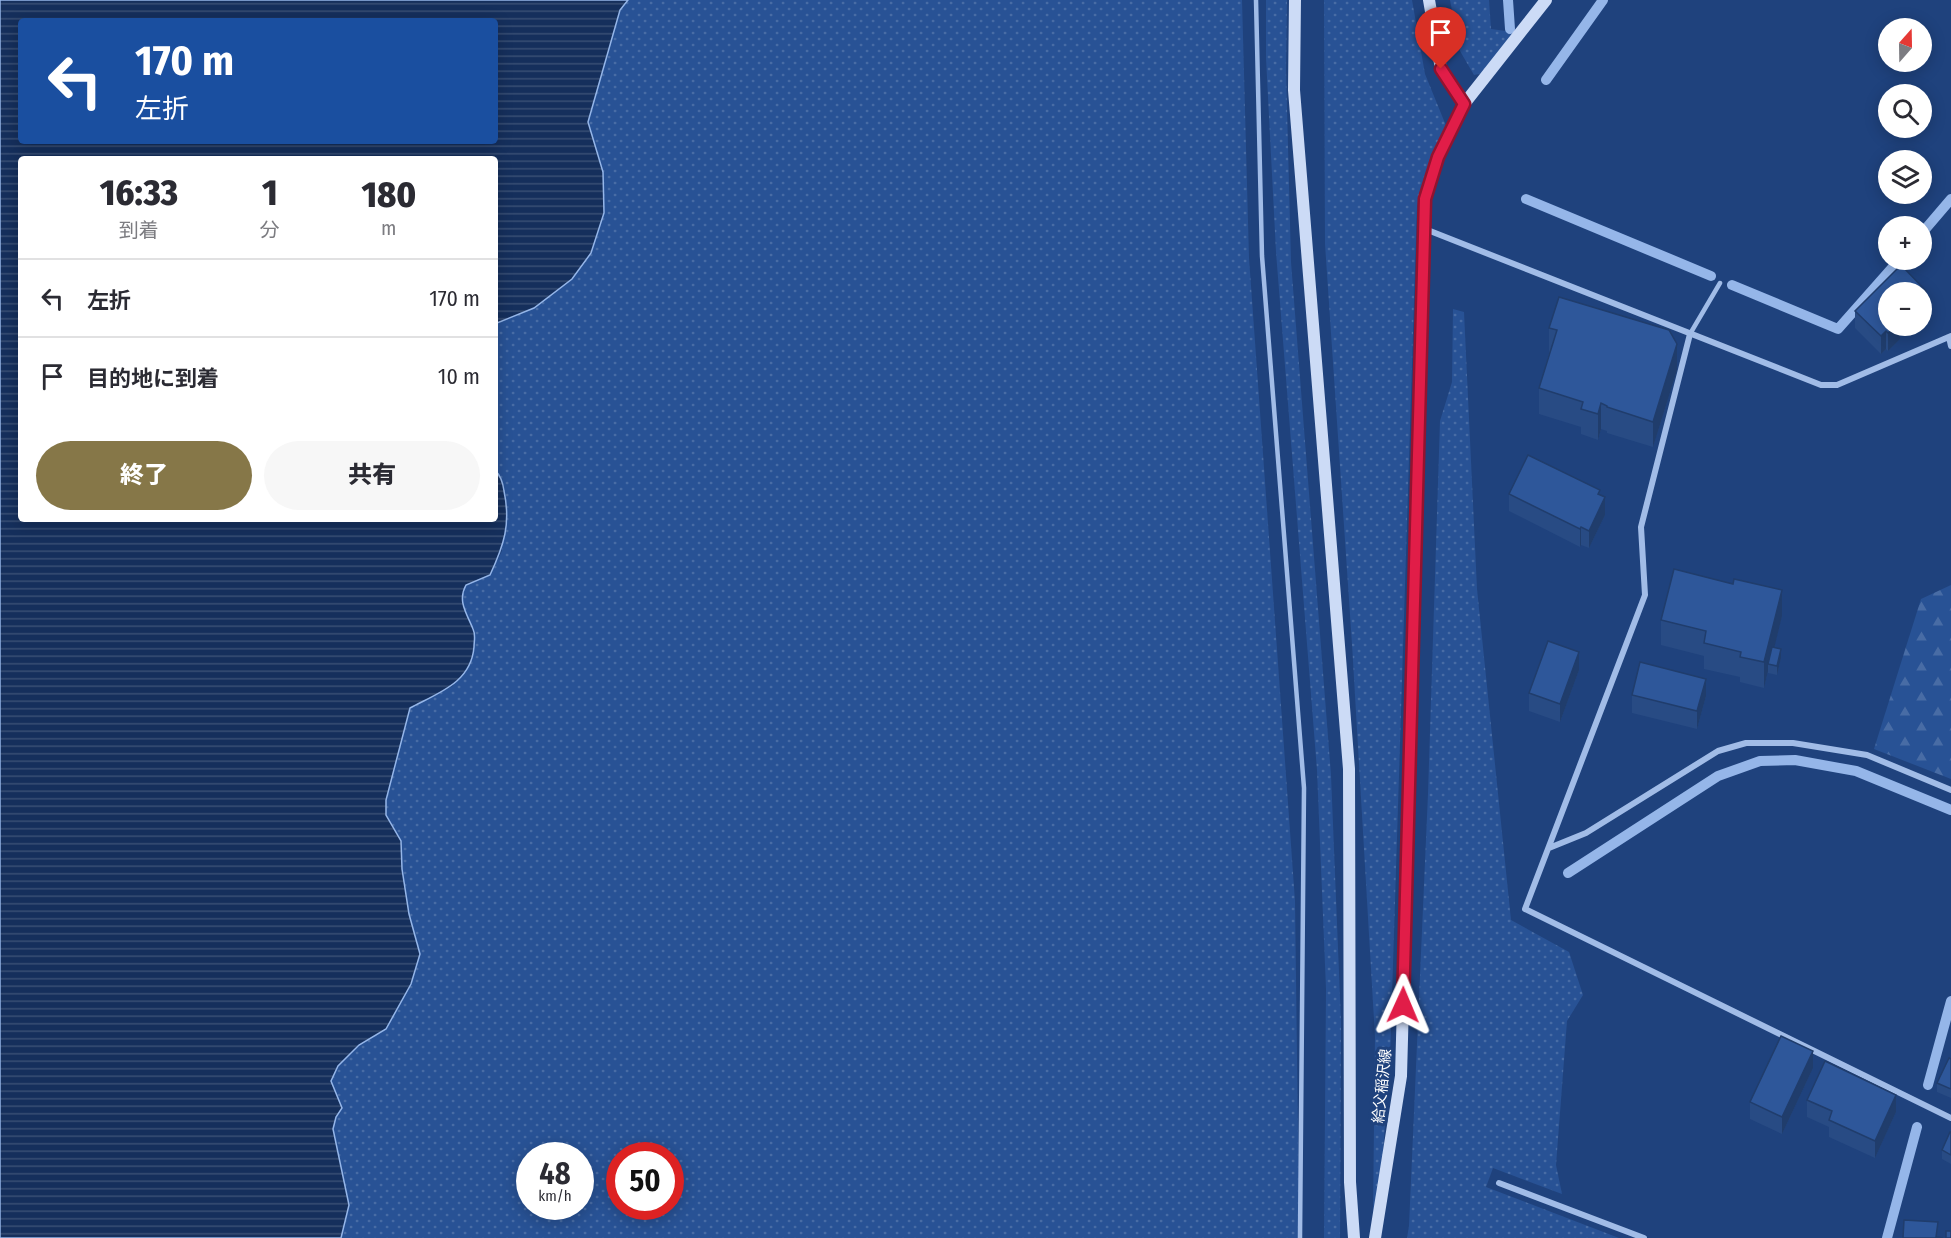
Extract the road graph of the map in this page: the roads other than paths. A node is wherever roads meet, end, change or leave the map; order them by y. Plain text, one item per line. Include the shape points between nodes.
1 (1256, 0) edge
2 (1295, 0) edge
3 (1429, 0) edge
4 (1546, 0) edge
5 (1464, 104) junction
6 (1424, 229) junction
7 (1720, 283) dead end
8 (1690, 334) junction
9 (1950, 336) edge
10 (1951, 346) edge
11 (1951, 790) edge
12 (1549, 848) junction
13 (1951, 1118) edge
14 (1500, 1183) dead end
15 (1300, 1238) edge
16 (1353, 1238) edge
17 (1375, 1238) edge
18 (1644, 1238) edge

1 - 15 lane via 1262,256 1304,788
2 - 16 street via 1294,90 1349,769
3 - 5 street via 1441,69
4 - 5 street, 給父稲沢線
5 - 6 street, 給父稲沢線 via 1438,157 1425,199
6 - 8 street
6 - 17 street, 給父稲沢線 via 1401,1076
7 - 8 lane
8 - 9 street via 1821,385 1837,385
8 - 12 street via 1641,527 1645,595
9 - 10 street
11 - 12 street via 1867,755 1793,743 1746,743 1718,751 1586,833
12 - 13 street via 1525,909
14 - 18 street

